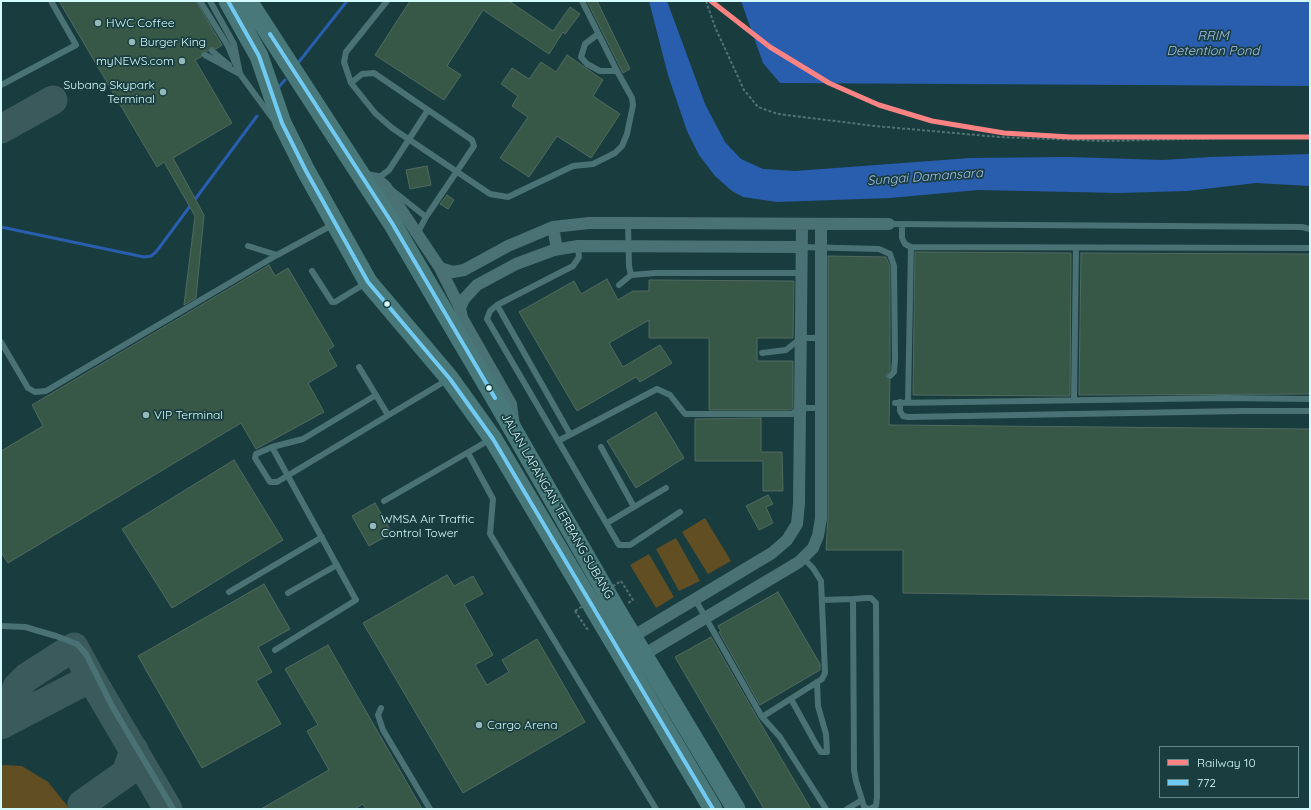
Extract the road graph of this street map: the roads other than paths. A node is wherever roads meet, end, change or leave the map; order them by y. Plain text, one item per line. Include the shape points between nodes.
1 (50, 1) edge
2 (200, 1) edge
3 (210, 1) edge
4 (228, 1) edge
5 (387, 1) edge
6 (582, 1) edge
7 (252, 4) edge
8 (598, 34) junction
9 (212, 51) dead end
10 (205, 55) dead end
11 (617, 71) junction
12 (240, 74) junction
13 (350, 83) junction
14 (1, 85) edge
15 (428, 110) junction
16 (282, 123) junction
17 (409, 140) junction
18 (456, 171) junction
19 (373, 177) junction
20 (426, 217) junction
21 (628, 223) junction
22 (335, 224) junction
23 (889, 224) joint
24 (902, 224) junction
25 (802, 225) junction
26 (821, 225) junction
27 (553, 227) junction
28 (1310, 228) edge
29 (417, 234) junction
30 (248, 246) dead end
31 (508, 246) junction
32 (578, 246) junction
33 (628, 246) junction
34 (802, 247) junction
35 (821, 248) junction
36 (911, 248) junction
37 (1076, 248) junction
38 (1310, 248) edge
39 (558, 249) junction
40 (277, 255) junction
41 (516, 264) junction
42 (440, 268) junction
43 (312, 271) dead end
44 (802, 274) junction
45 (631, 275) junction
46 (368, 282) junction
47 (619, 286) dead end
48 (497, 305) junction
49 (460, 308) junction
50 (801, 338) junction
51 (821, 338) junction
52 (1, 342) edge
53 (762, 354) dead end
54 (359, 367) dead end
55 (890, 376) dead end
56 (450, 379) junction
57 (376, 395) junction
58 (1310, 399) edge
59 (1074, 400) junction
60 (908, 402) junction
61 (800, 408) junction
62 (820, 408) junction
63 (1310, 411) edge
64 (388, 415) junction
65 (514, 431) junction
66 (570, 434) junction
67 (493, 439) junction
68 (558, 441) junction
69 (272, 447) junction
70 (601, 447) dead end
71 (468, 453) junction
72 (288, 475) junction
73 (666, 488) dead end
74 (384, 501) dead end
75 (634, 507) junction
76 (680, 512) dead end
77 (607, 523) junction
78 (322, 537) junction
79 (803, 558) junction
80 (337, 565) junction
81 (229, 592) dead end
82 (288, 593) dead end
83 (695, 599) junction
84 (853, 599) junction
85 (822, 600) junction
86 (705, 618) junction
87 (1, 626) edge
88 (632, 637) junction
89 (275, 650) dead end
90 (643, 655) junction
91 (817, 682) junction
92 (791, 699) junction
93 (381, 708) dead end
94 (762, 717) junction
95 (862, 800) junction
96 (173, 809) edge
97 (430, 809) edge
98 (656, 809) edge
99 (713, 809) edge
100 (736, 809) edge
101 (826, 809) edge
102 (847, 809) edge
103 (869, 809) edge

1 - 14 lane via 76,45
2 - 12 lane via 228,46
3 - 12 lane via 234,44
4 - 16 main road, JALAN LAPANGAN TERBANG SUBANG via 259,56
5 - 13 lane via 346,52 344,62
6 - 8 lane
7 - 19 main road, JALAN LAPANGAN TERBANG SUBANG
8 - 11 lane
8 - 11 lane via 585,44 581,57 586,64 600,71
9 - 12 lane
10 - 12 lane
11 - 18 lane via 632,98 633,105 627,134 622,146 615,153 593,164 573,166 508,197 490,194
12 - 16 lane via 274,120
13 - 15 lane via 362,74 374,73
13 - 17 lane via 375,113
15 - 17 lane
15 - 18 lane via 472,140 474,146
16 - 22 main road, JALAN LAPANGAN TERBANG SUBANG
17 - 18 lane
17 - 19 lane via 389,170
18 - 20 lane
19 - 20 lane
19 - 29 street via 398,204
19 - 65 main road, JALAN LAPANGAN TERBANG SUBANG via 392,223
20 - 29 lane
21 - 25 street
21 - 27 street via 589,223
21 - 33 lane
22 - 40 lane
22 - 46 main road, JALAN LAPANGAN TERBANG SUBANG
23 - 24 lane
23 - 26 street
24 - 28 lane
24 - 36 lane via 902,238
25 - 26 street
25 - 34 street
26 - 35 street
27 - 31 street
27 - 39 street
29 - 42 street
30 - 40 lane
31 - 41 street
31 - 42 street via 464,270 453,272
32 - 33 street
32 - 39 street
32 - 48 lane via 579,257 573,266
33 - 34 street
33 - 45 lane via 628,266
34 - 35 lane
34 - 44 street
35 - 51 street
35 - 55 lane via 879,249 890,254 894,266 895,360 894,372
36 - 37 lane
36 - 60 lane
37 - 38 lane
37 - 59 lane
39 - 41 street
40 - 52 lane via 46,391 35,392 28,388
41 - 49 street via 470,291
42 - 49 street
43 - 46 lane via 332,302
44 - 45 lane
44 - 50 street
45 - 47 lane
46 - 56 main road, JALAN LAPANGAN TERBANG SUBANG
48 - 66 lane
48 - 68 lane via 490,311 487,319
49 - 65 street via 462,318 511,404
50 - 51 lane
50 - 53 lane via 786,350
50 - 61 street
51 - 62 street
54 - 57 lane
56 - 64 lane
56 - 67 main road, JALAN LAPANGAN TERBANG SUBANG
57 - 64 lane
57 - 69 lane via 303,439
58 - 59 lane
59 - 60 lane
60 - 63 lane via 897,402 903,416 908,417
61 - 62 lane
61 - 66 lane via 792,414 685,414 670,394 657,389
61 - 83 street via 797,524 787,540 772,553
62 - 79 street via 821,518 813,548
64 - 72 lane
65 - 88 main road, JALAN LAPANGAN TERBANG SUBANG
66 - 68 lane
67 - 71 lane
67 - 99 main road, JALAN LAPANGAN TERBANG SUBANG
68 - 77 lane
69 - 72 lane
69 - 72 lane via 256,454 255,458 270,482 277,482
70 - 75 lane
71 - 74 lane
71 - 98 lane via 493,499 490,534
72 - 78 lane
73 - 75 lane
75 - 77 lane
76 - 77 lane via 630,545 619,545
78 - 80 lane
78 - 81 lane
79 - 85 lane via 818,574
79 - 86 street
80 - 82 lane
80 - 89 lane via 356,600
83 - 86 lane
83 - 88 street
84 - 85 lane
84 - 95 lane via 854,770
84 - 103 lane via 871,598 876,603 877,797 876,806
85 - 91 lane via 826,669 822,679
86 - 90 street
86 - 94 lane
87 - 96 lane via 25,627 77,644 86,654 112,706
88 - 90 main road, JALAN LAPANGAN TERBANG SUBANG
90 - 100 main road, JALAN LAPANGAN TERBANG SUBANG
91 - 92 lane
91 - 92 lane via 818,706 826,734 827,752 821,752
92 - 94 lane
93 - 97 lane via 378,715 383,730
94 - 101 lane via 780,737
95 - 102 lane
95 - 103 lane via 864,807

